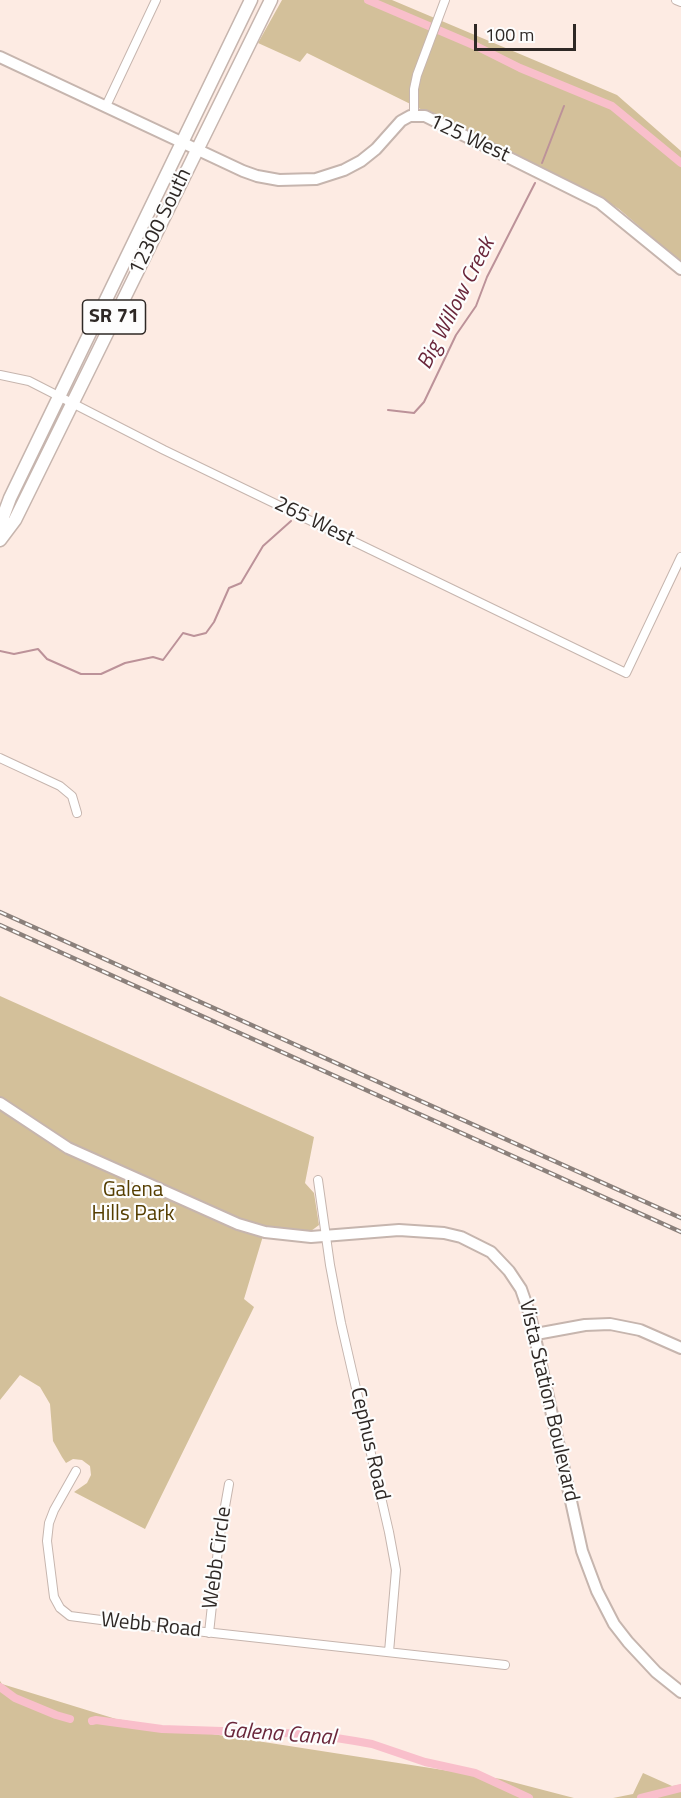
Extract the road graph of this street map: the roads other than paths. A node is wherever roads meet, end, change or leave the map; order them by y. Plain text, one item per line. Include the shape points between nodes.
1 (156, 0) edge
2 (251, 0) edge
3 (271, 0) edge
4 (445, 0) edge
5 (676, 0) edge
6 (681, 2) edge
7 (0, 57) edge
8 (106, 106) junction
9 (414, 116) junction
10 (183, 142) junction
11 (197, 149) junction
12 (681, 269) edge
13 (0, 375) edge
14 (60, 396) junction
15 (72, 402) junction
16 (0, 525) edge
17 (0, 540) edge
18 (681, 557) edge
19 (0, 758) edge
20 (77, 813) dead end
21 (0, 1103) edge
22 (318, 1180) dead end
23 (327, 1236) junction
24 (536, 1334) junction
25 (681, 1348) edge
26 (76, 1471) dead end
27 (229, 1484) dead end
28 (209, 1633) junction
29 (388, 1652) junction
30 (505, 1665) dead end
31 (681, 1692) edge

1 - 8 street
2 - 10 main road, 12300 South / SR 71
3 - 11 main road, 12300 South / SR 71
4 - 9 street via 417,75
5 - 6 street
7 - 8 street, 125 West
8 - 10 street, 125 West
9 - 11 street, 125 West via 397,124 361,161 336,174 307,180 257,176
9 - 12 street, 125 West via 429,118 600,203
10 - 11 street, 125 West
10 - 14 main road, 12300 South / SR 71
11 - 15 main road, 12300 South / SR 71
13 - 14 street, 265 West via 29,381
14 - 15 street, 265 West
14 - 16 main road, 12300 South / SR 71
15 - 17 main road, 12300 South / SR 71 via 15,520
15 - 18 street, 265 West via 626,674
19 - 20 street via 60,786 72,796
21 - 23 street, Vista Station Boulevard via 68,1148 238,1224 265,1232
22 - 23 street, Cephus Road
23 - 24 street, Vista Station Boulevard via 418,1231 444,1233 476,1244 491,1252 509,1271 521,1289
23 - 29 street, Cephus Road via 341,1323 396,1570
24 - 25 street via 610,1324 640,1330
24 - 31 street, Vista Station Boulevard via 589,1571 604,1606 628,1642
26 - 28 street, Webb Road via 49,1523 47,1541 54,1597 60,1608 70,1616
27 - 28 street, Webb Circle
28 - 29 street, Webb Road
29 - 30 street, Webb Road

